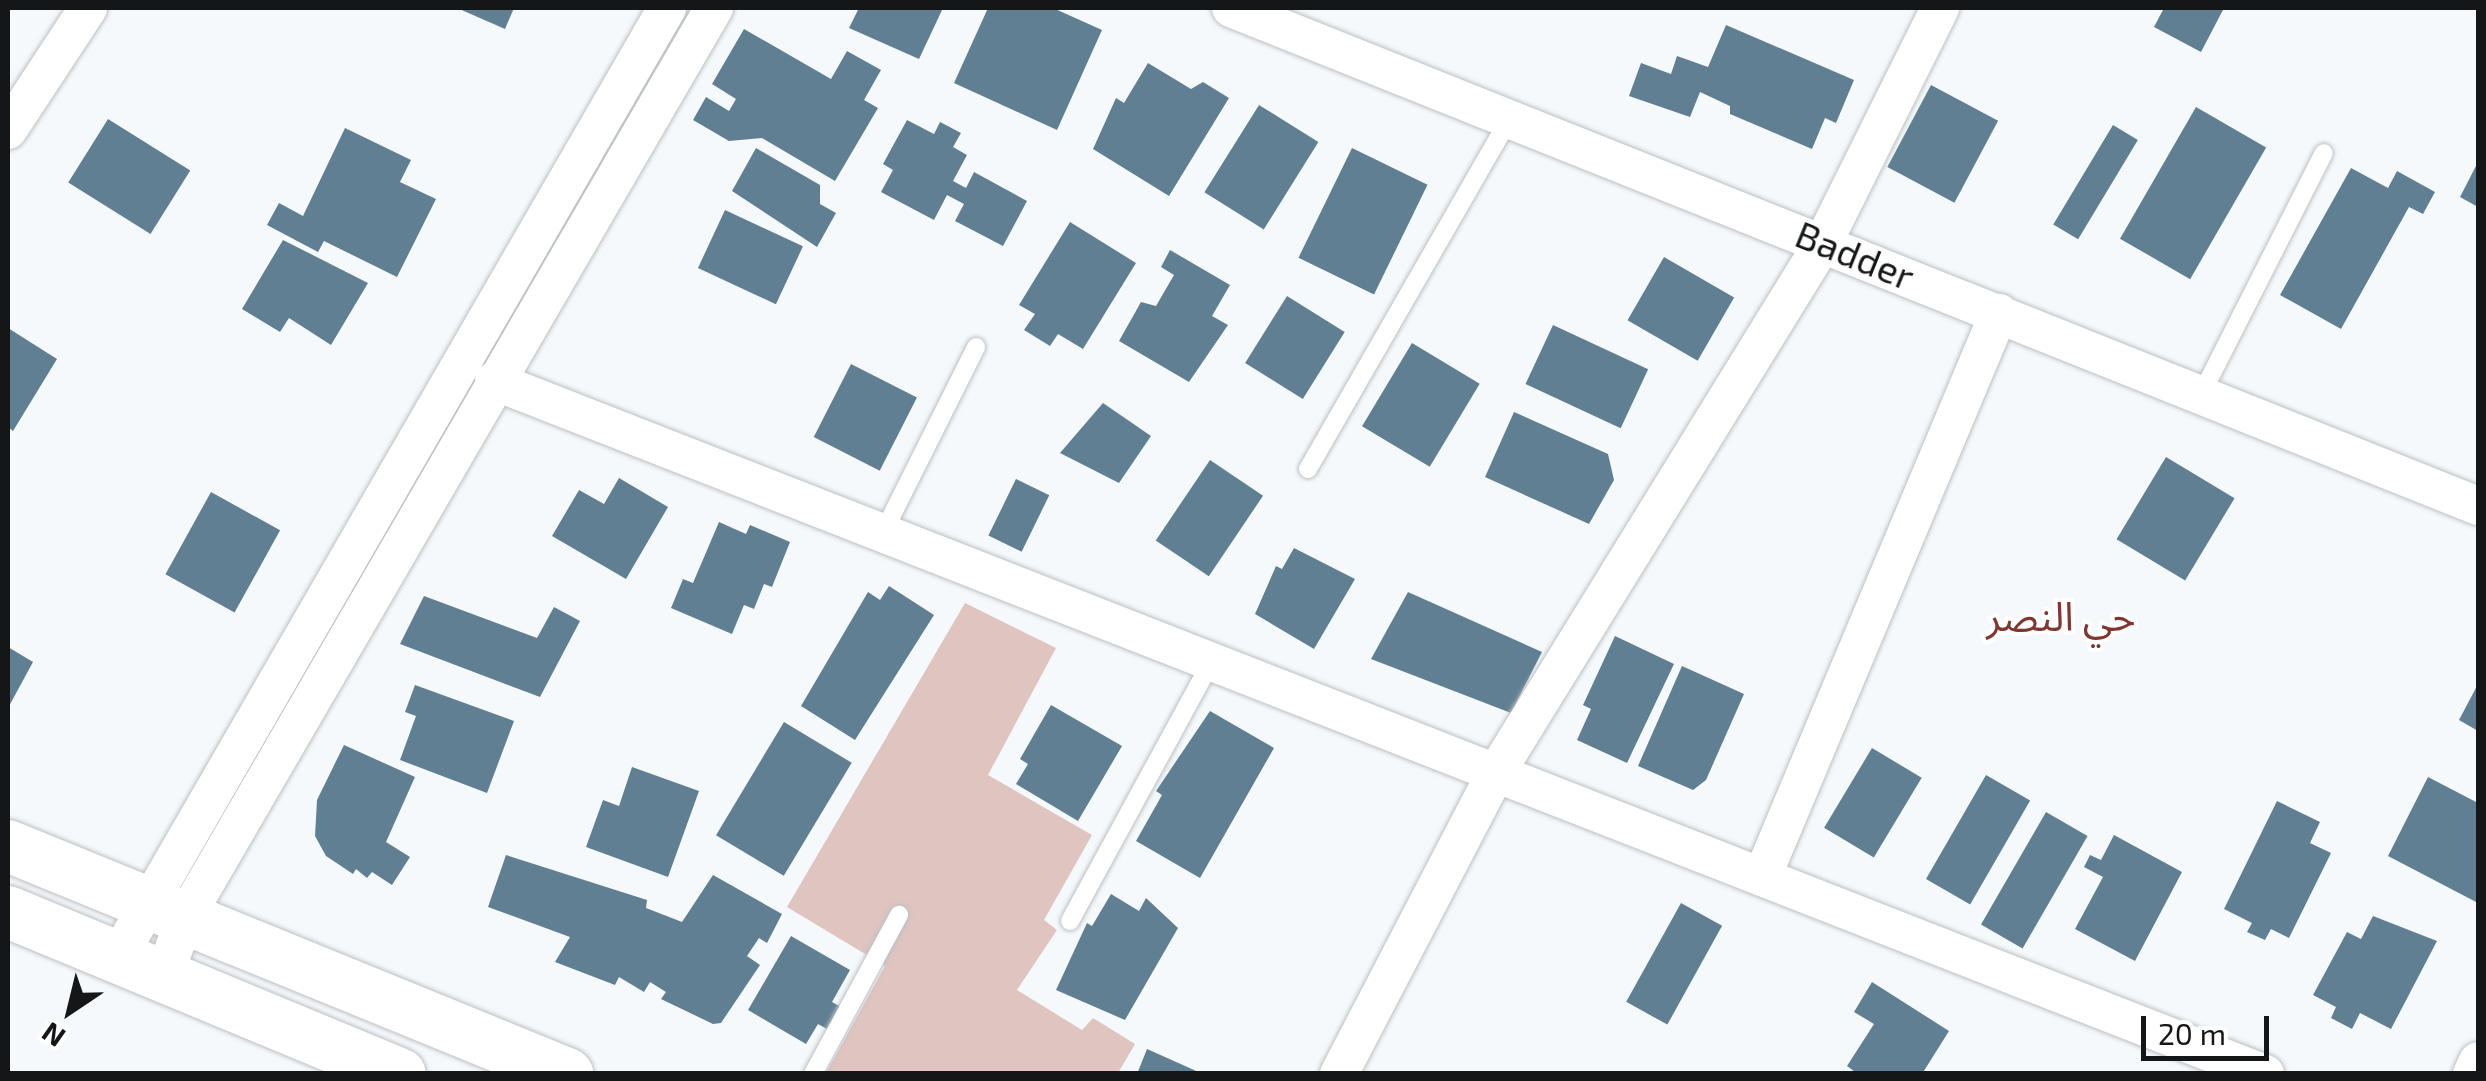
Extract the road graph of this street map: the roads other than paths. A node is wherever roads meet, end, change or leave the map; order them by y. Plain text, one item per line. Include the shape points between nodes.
1 (88, 8) edge
2 (667, 8) edge
3 (714, 8) edge
4 (1231, 8) edge
5 (1940, 8) edge
6 (1511, 116) junction
7 (8, 130) edge
8 (2324, 152) dead end
9 (1823, 242) junction
10 (1999, 313) junction
11 (976, 347) dead end
12 (494, 381) junction
13 (2202, 393) junction
14 (1308, 468) dead end
15 (2478, 506) edge
16 (883, 533) junction
17 (1212, 661) junction
18 (1494, 776) junction
19 (8, 846) edge
20 (1762, 877) junction
21 (165, 910) junction
22 (8, 912) edge
23 (899, 915) dead end
24 (1070, 922) dead end
25 (142, 964) junction
26 (2478, 1061) edge
27 (400, 1074) edge
28 (567, 1074) edge
29 (813, 1074) edge
30 (1340, 1074) edge
31 (2265, 1074) edge
32 (2472, 1074) edge

1 - 7 street
2 - 21 street
3 - 12 street
4 - 6 street, Badder
5 - 9 street
6 - 9 street, Badder
6 - 14 lane
8 - 13 lane
9 - 10 street, Badder
9 - 18 street
10 - 13 street, Badder
10 - 20 street
11 - 16 lane
12 - 16 street
12 - 21 street
13 - 15 street, Badder
16 - 17 street
17 - 18 street
17 - 24 lane
18 - 20 street
18 - 30 street
19 - 21 street
20 - 31 street
21 - 25 street
21 - 28 street
22 - 25 street
23 - 29 lane
25 - 27 street
26 - 32 street

